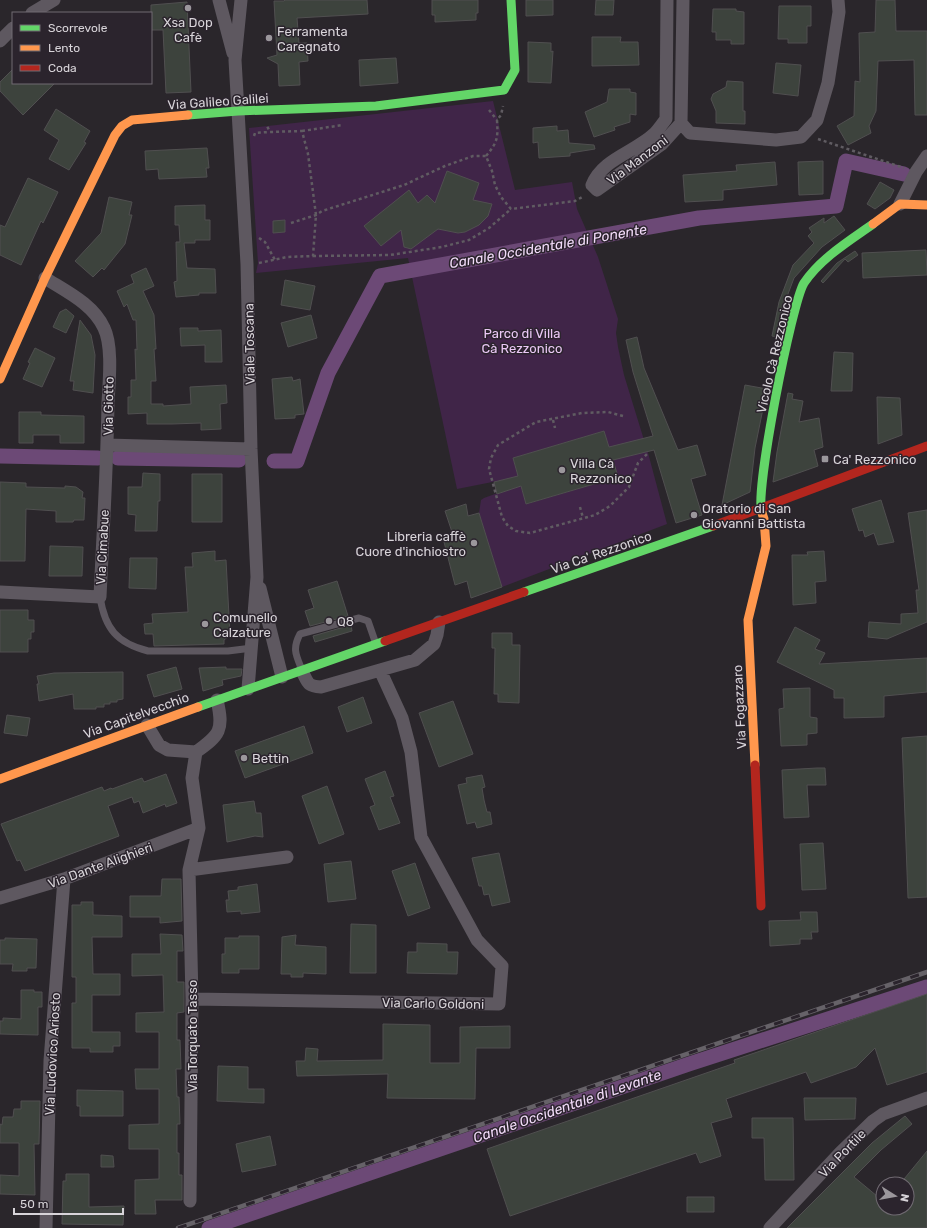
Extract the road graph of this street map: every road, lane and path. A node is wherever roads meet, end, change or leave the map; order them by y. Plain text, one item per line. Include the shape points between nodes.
1 (54, 0) edge
2 (219, 0) edge
3 (242, 0) edge
4 (511, 0) edge
5 (666, 0) edge
6 (683, 0) edge
7 (838, 0) edge
8 (34, 12) edge
9 (12, 29) edge
10 (0, 41) edge
11 (235, 60) junction
12 (504, 90) junction
13 (238, 111) junction
14 (666, 119) junction
15 (266, 121) dead end
16 (681, 123) junction
17 (270, 132) junction
18 (801, 137) junction
19 (252, 140) dead end
20 (486, 156) junction
21 (927, 156) edge
22 (916, 172) junction
23 (594, 189) junction
24 (900, 204) junction
25 (927, 205) edge
26 (511, 209) junction
27 (316, 215) junction
28 (291, 224) dead end
29 (258, 230) dead end
30 (313, 256) junction
31 (276, 260) junction
32 (247, 264) junction
33 (45, 278) junction
34 (0, 379) edge
35 (623, 416) dead end
36 (553, 420) junction
37 (555, 428) dead end
38 (108, 445) junction
39 (927, 446) edge
40 (251, 449) junction
41 (648, 453) dead end
42 (580, 507) dead end
43 (760, 509) junction
44 (583, 518) junction
45 (257, 577) junction
46 (0, 592) edge
47 (100, 598) junction
48 (439, 622) junction
49 (376, 645) junction
50 (252, 648) junction
51 (380, 670) junction
52 (302, 671) junction
53 (282, 678) junction
54 (248, 689) junction
55 (216, 700) junction
56 (146, 726) junction
57 (196, 752) junction
58 (0, 779) edge
59 (199, 828) junction
60 (287, 857) dead end
61 (189, 870) junction
62 (64, 879) junction
63 (0, 898) edge
64 (761, 906) dead end
65 (192, 999) junction
66 (927, 1098) edge
67 (190, 1201) dead end
68 (46, 1228) edge
69 (770, 1228) edge

1 - 8 street
2 - 11 street
3 - 11 street
4 - 12 street via 515,70
5 - 14 street, Via Manzoni
6 - 16 street
7 - 18 street via 839,12 828,83 817,120
9 - 10 street
11 - 13 street, Viale Toscana
12 - 13 street, Via Galileo Galilei via 376,106
12 - 20 path via 503,109 497,120 498,136
13 - 32 street, Viale Toscana
13 - 33 street, Via Galileo Galilei via 132,120 122,126 115,135
14 - 16 street
14 - 23 street, Via Manzoni via 654,134 602,169 595,178 592,186
15 - 17 path
16 - 18 street via 690,133 776,140
16 - 23 street, Via Manzoni via 662,144 597,190
17 - 19 path via 255,134
17 - 27 path via 302,131 308,154
18 - 22 path via 818,139
20 - 26 path via 495,185
20 - 27 path via 473,156 404,185
21 - 22 street
22 - 24 street
23 - 26 path via 575,201
24 - 25 street
24 - 43 street, Vicolo Cà Rezzonico via 830,255 809,276 804,285 786,347 769,435
26 - 30 path via 489,228 469,240 442,247 390,255
27 - 28 path
27 - 30 path
29 - 31 path via 259,238 265,242
30 - 31 path
31 - 32 path
32 - 40 street, Viale Toscana
33 - 34 street, Via Galileo Galilei
33 - 38 street, Via Giotto via 87,306 105,329 110,354
35 - 36 path via 608,412 582,413
36 - 37 path
36 - 44 path via 536,422 515,434 498,445 491,458 489,468 502,517 516,532 530,533
38 - 40 street, Via Giotto
38 - 47 street, Via Cimabue
39 - 43 street, Via Ca' Rezzonico
40 - 45 street, Viale Toscana
41 - 44 path via 638,463 629,487 610,506 595,515
42 - 44 path
43 - 48 street, Via Ca' Rezzonico
43 - 64 street, Via Fogazzaro via 764,519 766,546 748,620
45 - 50 street, Viale Toscana
45 - 53 street, Viale Toscana
46 - 47 street, Via Cimabue
47 - 50 lane via 102,613 110,628 119,639 137,648 148,651 228,651
48 - 49 street, Via Ca' Rezzonico
48 - 51 street via 434,644 415,660
49 - 52 street, Via Ca' Rezzonico
49 - 52 lane via 368,621 359,618 300,634 295,653
50 - 54 street, Viale Toscana
51 - 52 street via 321,687 308,683
51 - 65 street, Via Carlo Goldoni via 402,718 412,752 421,836 477,940 502,966 499,1004
52 - 53 street, Via Ca' Rezzonico
53 - 54 street, Via Capitelvecchio
54 - 55 street, Via Capitelvecchio
55 - 56 street, Via Capitelvecchio
55 - 57 street via 221,725 218,733
56 - 57 street via 159,745 168,750
56 - 58 street, Via Capitelvecchio
57 - 59 street, Via Torquato Tasso via 192,778
59 - 61 street, Via Torquato Tasso
59 - 62 street, Via Dante Alighieri
60 - 61 street
61 - 65 street, Via Torquato Tasso
62 - 63 street, Via Dante Alighieri
62 - 68 street, Via Ludovico Ariosto via 50,1061
65 - 67 street, Via Torquato Tasso
66 - 69 street, Via Portile via 883,1114 873,1121

